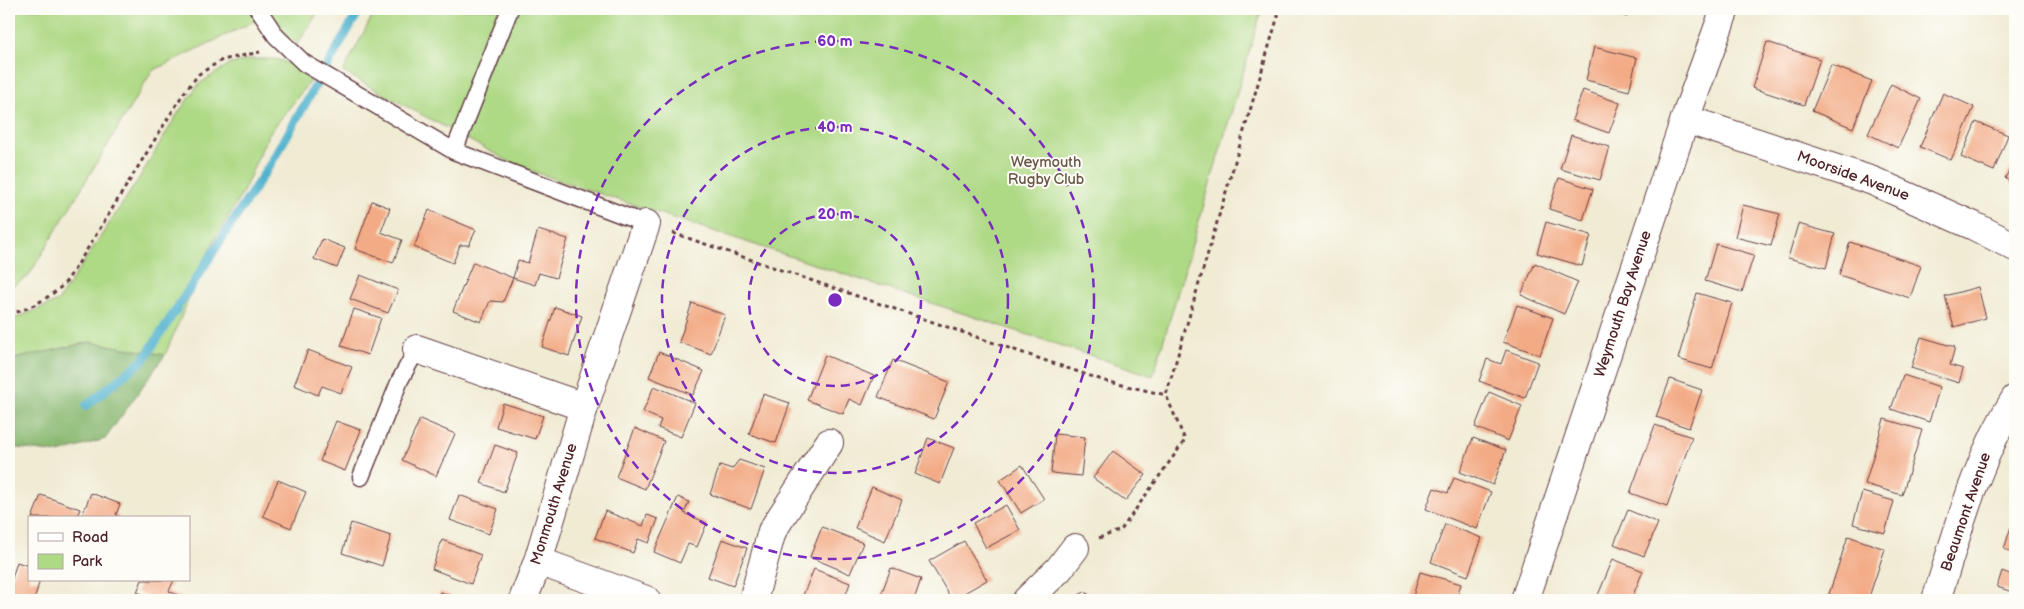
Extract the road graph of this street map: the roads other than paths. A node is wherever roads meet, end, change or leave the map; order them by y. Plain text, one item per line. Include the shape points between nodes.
1 (258, 9) edge
2 (510, 9) edge
3 (1725, 9) edge
4 (1685, 119) junction
5 (454, 151) junction
6 (646, 224) joint
7 (2015, 247) edge
8 (417, 348) joint
9 (2015, 399) edge
10 (584, 407) junction
11 (829, 443) dead end
12 (362, 477) dead end
13 (1076, 548) road end
14 (538, 561) junction
15 (523, 600) edge
16 (646, 600) edge
17 (753, 600) edge
18 (1027, 600) edge
19 (1525, 600) edge
20 (1936, 600) edge

1 - 5 lane via 276,36 304,63
2 - 5 lane
3 - 4 street, Weymouth Bay Avenue
4 - 7 street, Moorside Avenue via 1873,181
4 - 19 street, Weymouth Bay Avenue
5 - 6 lane
6 - 10 street, Monmouth Avenue
8 - 10 street
8 - 12 lane via 400,380
9 - 20 street, Beaumont Avenue via 1979,468
10 - 14 street, Monmouth Avenue
11 - 17 street via 772,531
13 - 18 street
14 - 15 street, Monmouth Avenue
14 - 16 street

